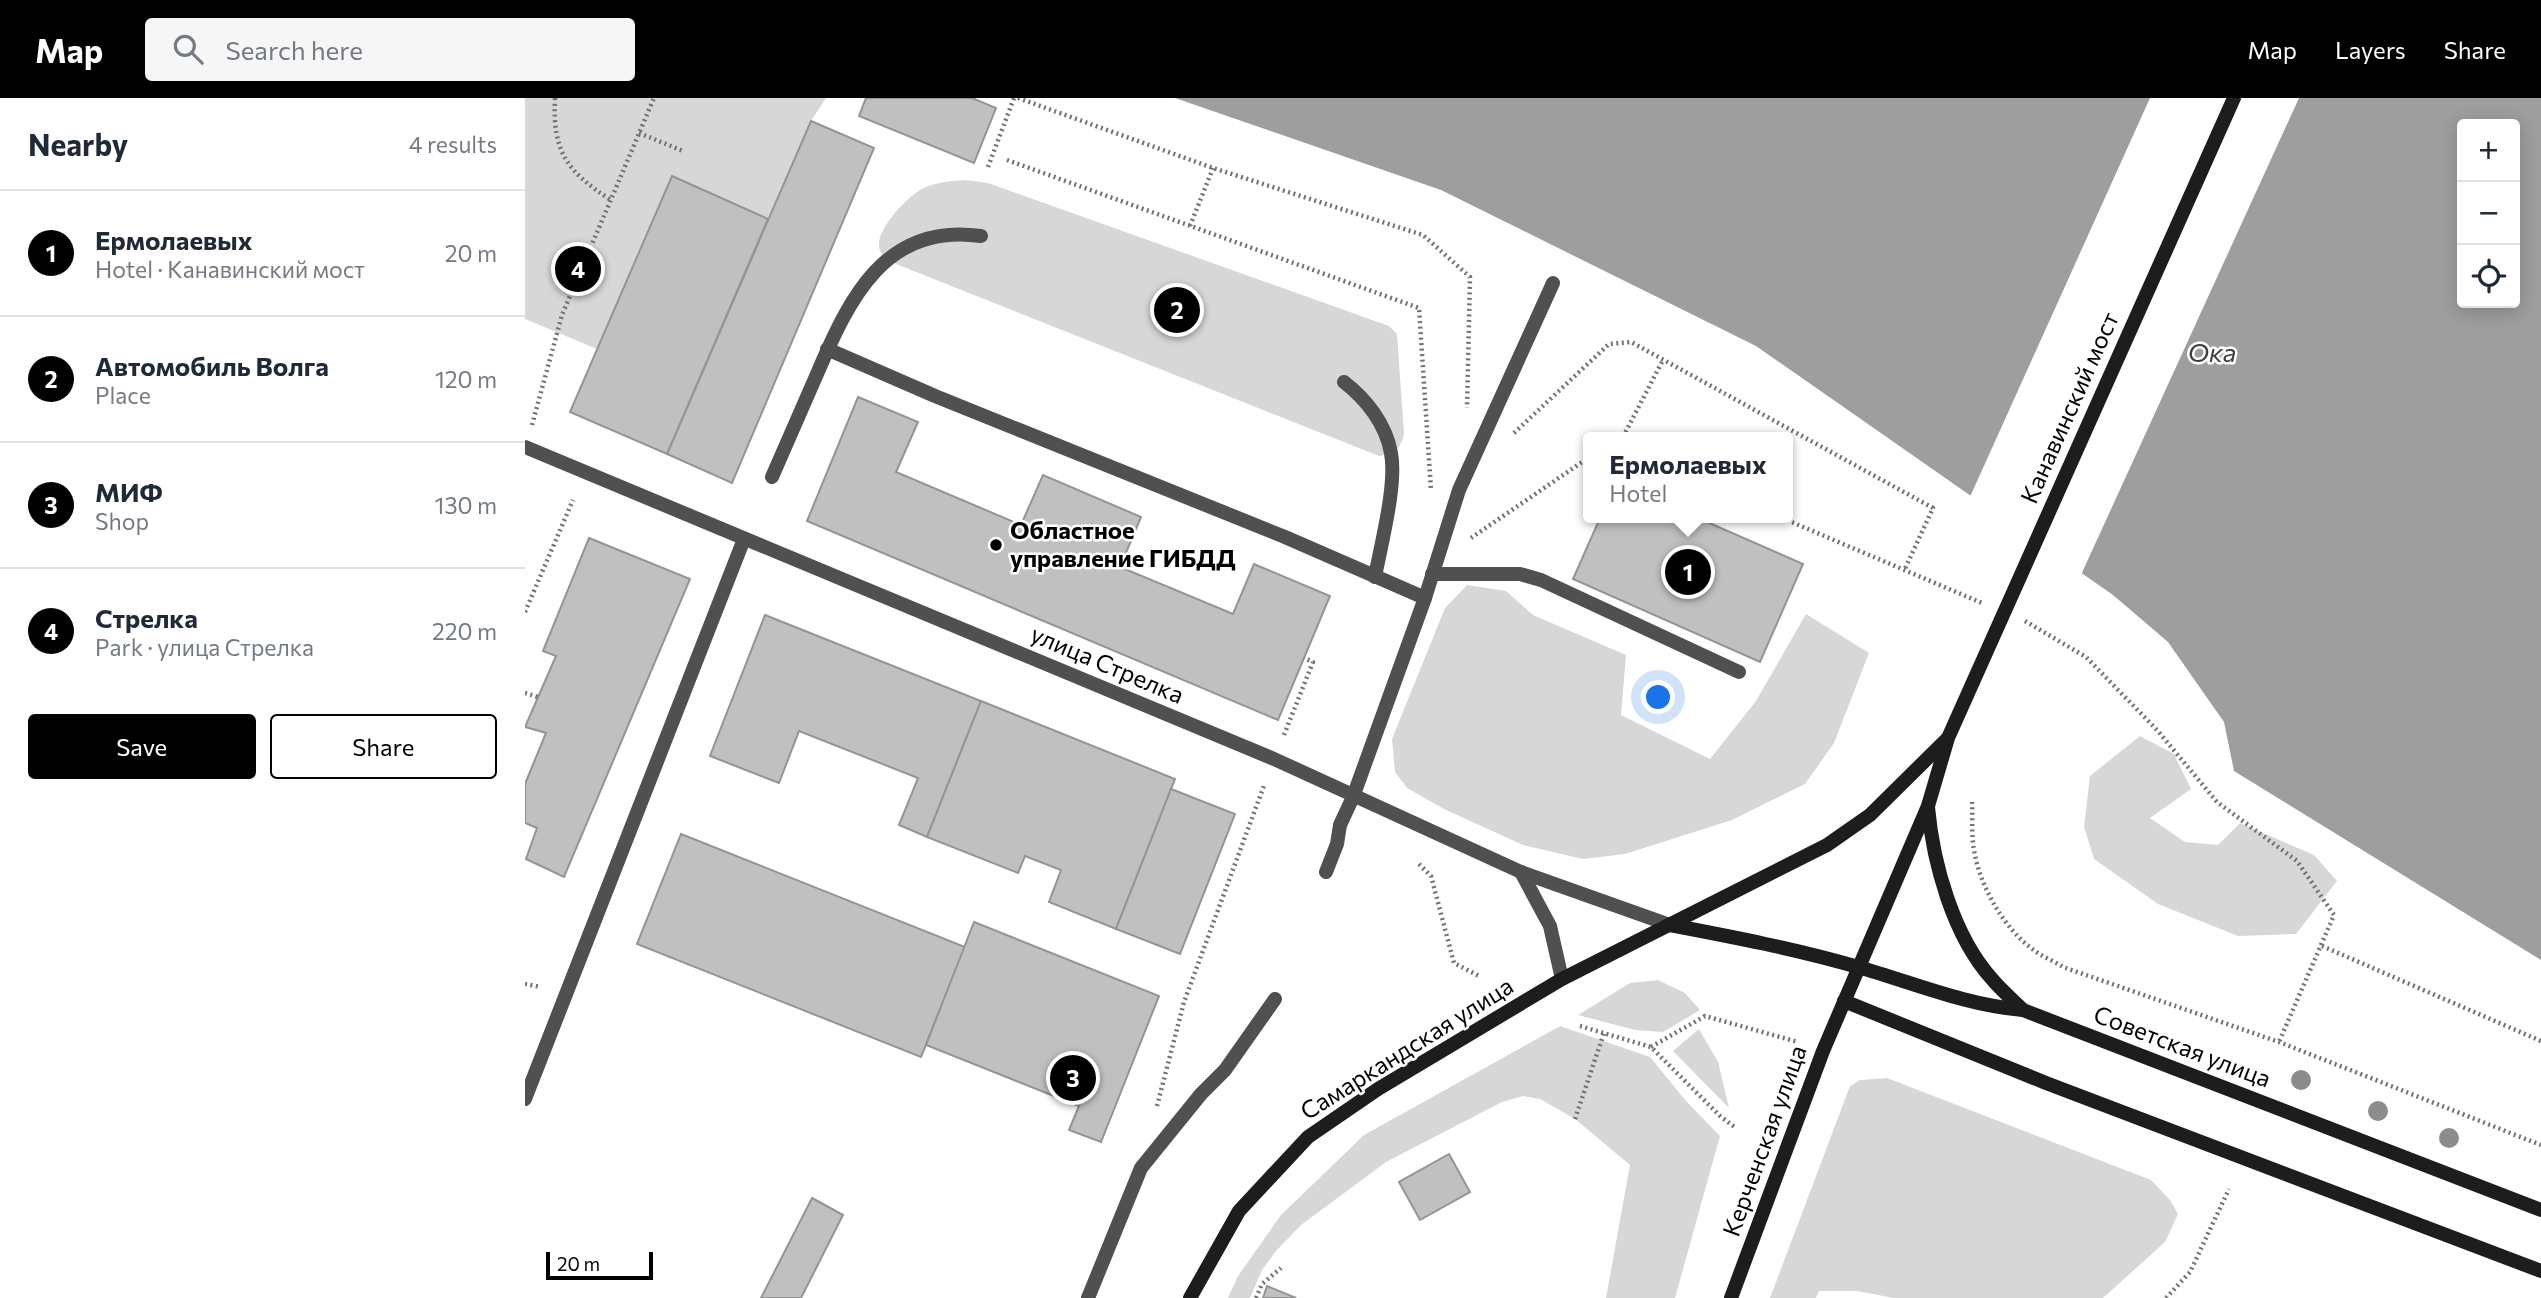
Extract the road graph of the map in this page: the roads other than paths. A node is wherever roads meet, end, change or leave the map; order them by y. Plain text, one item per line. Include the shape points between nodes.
1 (2234, 98) edge
2 (981, 236) dead end
3 (1553, 284) dead end
4 (827, 349) junction
5 (1344, 382) dead end
6 (525, 447) edge
7 (772, 477) dead end
8 (744, 539) junction
9 (1433, 574) junction
10 (1375, 577) junction
11 (1425, 598) junction
12 (1739, 672) dead end
13 (1948, 738) junction
14 (1353, 797) junction
15 (1928, 806) junction
16 (1326, 872) dead end
17 (1521, 872) junction
18 (1670, 925) junction
19 (1859, 967) junction
20 (1562, 979) junction
21 (1275, 999) dead end
22 (1844, 1001) junction
23 (2023, 1010) junction
24 (525, 1099) edge
25 (2541, 1210) edge
26 (2541, 1271) edge
27 (1088, 1298) edge
28 (1190, 1298) edge
29 (1731, 1298) edge

1 - 13 main road, Канавинский мост
2 - 4 street via 960,233 922,238 905,246 860,287
3 - 9 street via 1459,490
4 - 7 street
4 - 10 street
5 - 10 street via 1369,406 1392,453
6 - 8 street, улица Стрелка
8 - 14 street, улица Стрелка via 1274,759
8 - 24 street
9 - 11 street
9 - 12 street via 1520,574 1541,580
10 - 11 street
11 - 14 street
13 - 15 main road
13 - 18 main road, Самаркандская улица via 1870,815 1827,845
14 - 16 street
14 - 17 street, улица Стрелка
15 - 19 main road, Керченская улица
15 - 23 main road, Советская улица via 1931,841 1952,912 1990,978
17 - 18 street, улица Стрелка
17 - 20 street via 1550,926
18 - 19 main road
18 - 20 main road, Самаркандская улица
19 - 22 main road, Керченская улица
19 - 23 main road via 1931,992
20 - 28 main road, Самаркандская улица via 1378,1089 1308,1137 1239,1211
21 - 27 street via 1225,1070 1141,1168
22 - 26 main road
22 - 29 main road, Керченская улица
23 - 25 main road, Советская улица

